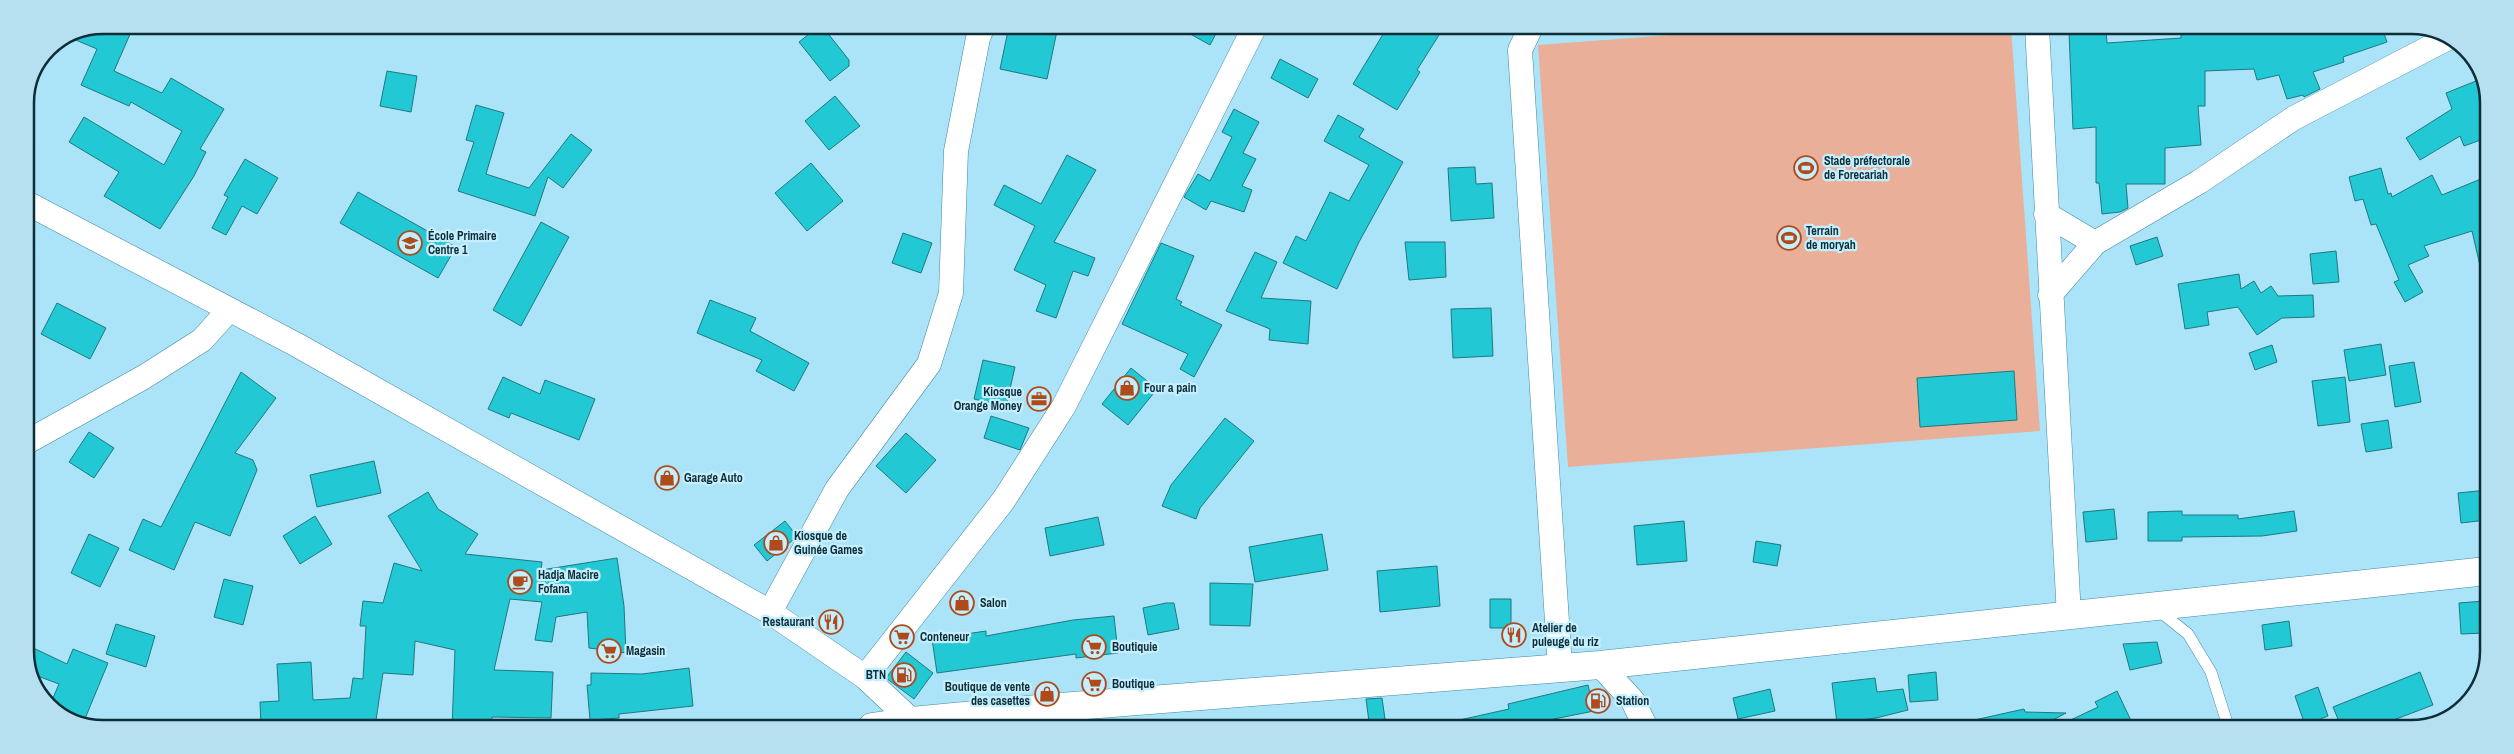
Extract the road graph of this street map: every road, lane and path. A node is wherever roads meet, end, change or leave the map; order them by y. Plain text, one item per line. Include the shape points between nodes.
1 (980, 34) edge
2 (1251, 34) edge
3 (1528, 34) edge
4 (2037, 34) edge
5 (2442, 41) edge
6 (34, 207) edge
7 (2046, 214) junction
8 (2095, 243) junction
9 (2050, 295) junction
10 (229, 310) junction
11 (34, 438) edge
12 (2480, 572) edge
13 (2155, 607) junction
14 (770, 612) junction
15 (2069, 616) junction
16 (1600, 665) junction
17 (1560, 668) junction
18 (865, 677) junction
19 (1633, 701) junction
20 (1052, 718) edge
21 (911, 720) edge
22 (959, 720) edge
23 (1634, 720) edge
24 (1642, 720) edge
25 (2226, 720) edge

1 - 14 street via 956,151 951,293 929,364 837,489
2 - 18 street via 1064,406 1003,501
3 - 17 street via 1520,50
4 - 7 street
5 - 8 street via 2294,118 2198,182
6 - 10 street
7 - 8 street
7 - 9 street
8 - 9 street
9 - 15 street
10 - 11 street via 202,340 144,377
10 - 14 street via 297,345
12 - 13 street
13 - 15 street
13 - 25 lane via 2188,634 2210,672
14 - 18 street
15 - 16 street
16 - 17 street
16 - 19 street
17 - 20 street
18 - 21 street
19 - 23 street
19 - 24 street
20 - 22 street

